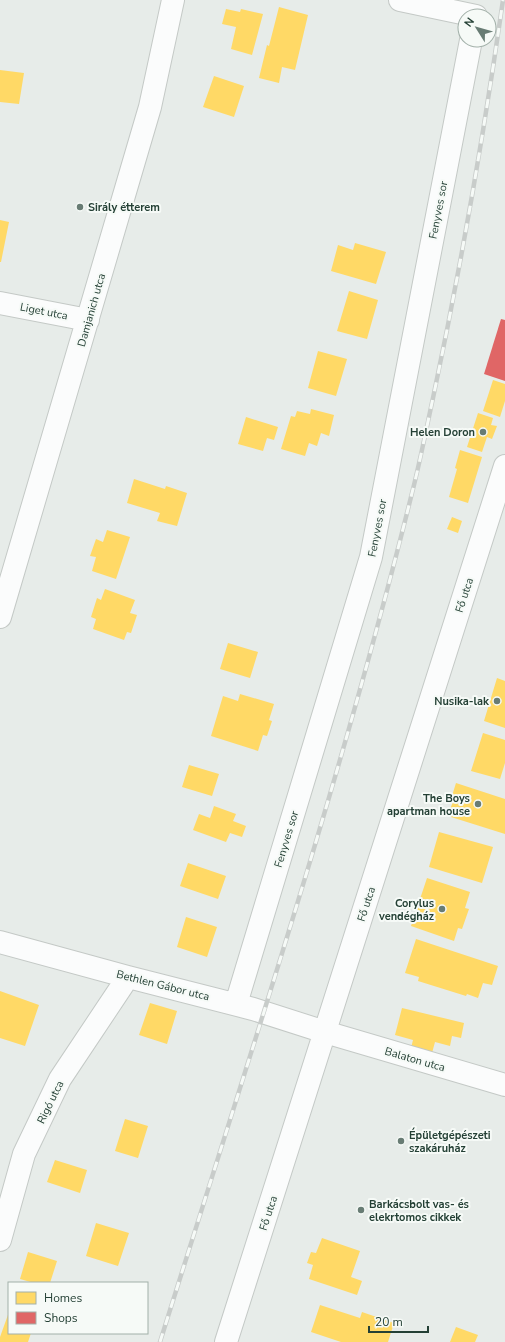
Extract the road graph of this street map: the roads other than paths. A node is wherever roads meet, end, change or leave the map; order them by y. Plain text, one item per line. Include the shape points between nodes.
1 (173, 0) edge
2 (400, 0) edge
3 (457, 12) edge
4 (469, 48) edge
5 (0, 303) edge
6 (88, 320) junction
7 (505, 466) edge
8 (0, 618) edge
9 (0, 942) edge
10 (128, 977) junction
11 (236, 1004) junction
12 (325, 1032) junction
13 (505, 1085) edge
14 (0, 1240) edge
15 (226, 1342) edge

1 - 6 street, Damjanich utca via 150,107
2 - 3 street
4 - 11 street, Fenyves sor via 371,557
5 - 6 street, Liget utca
6 - 8 street, Damjanich utca
7 - 12 street, Fő utca
9 - 10 street, Bethlen Gábor utca
10 - 11 street, Bethlen Gábor utca
10 - 14 street, Rigó utca via 60,1079 24,1154
11 - 12 street, Bethlen Gábor utca
12 - 13 street, Balaton utca
12 - 15 street, Fő utca

